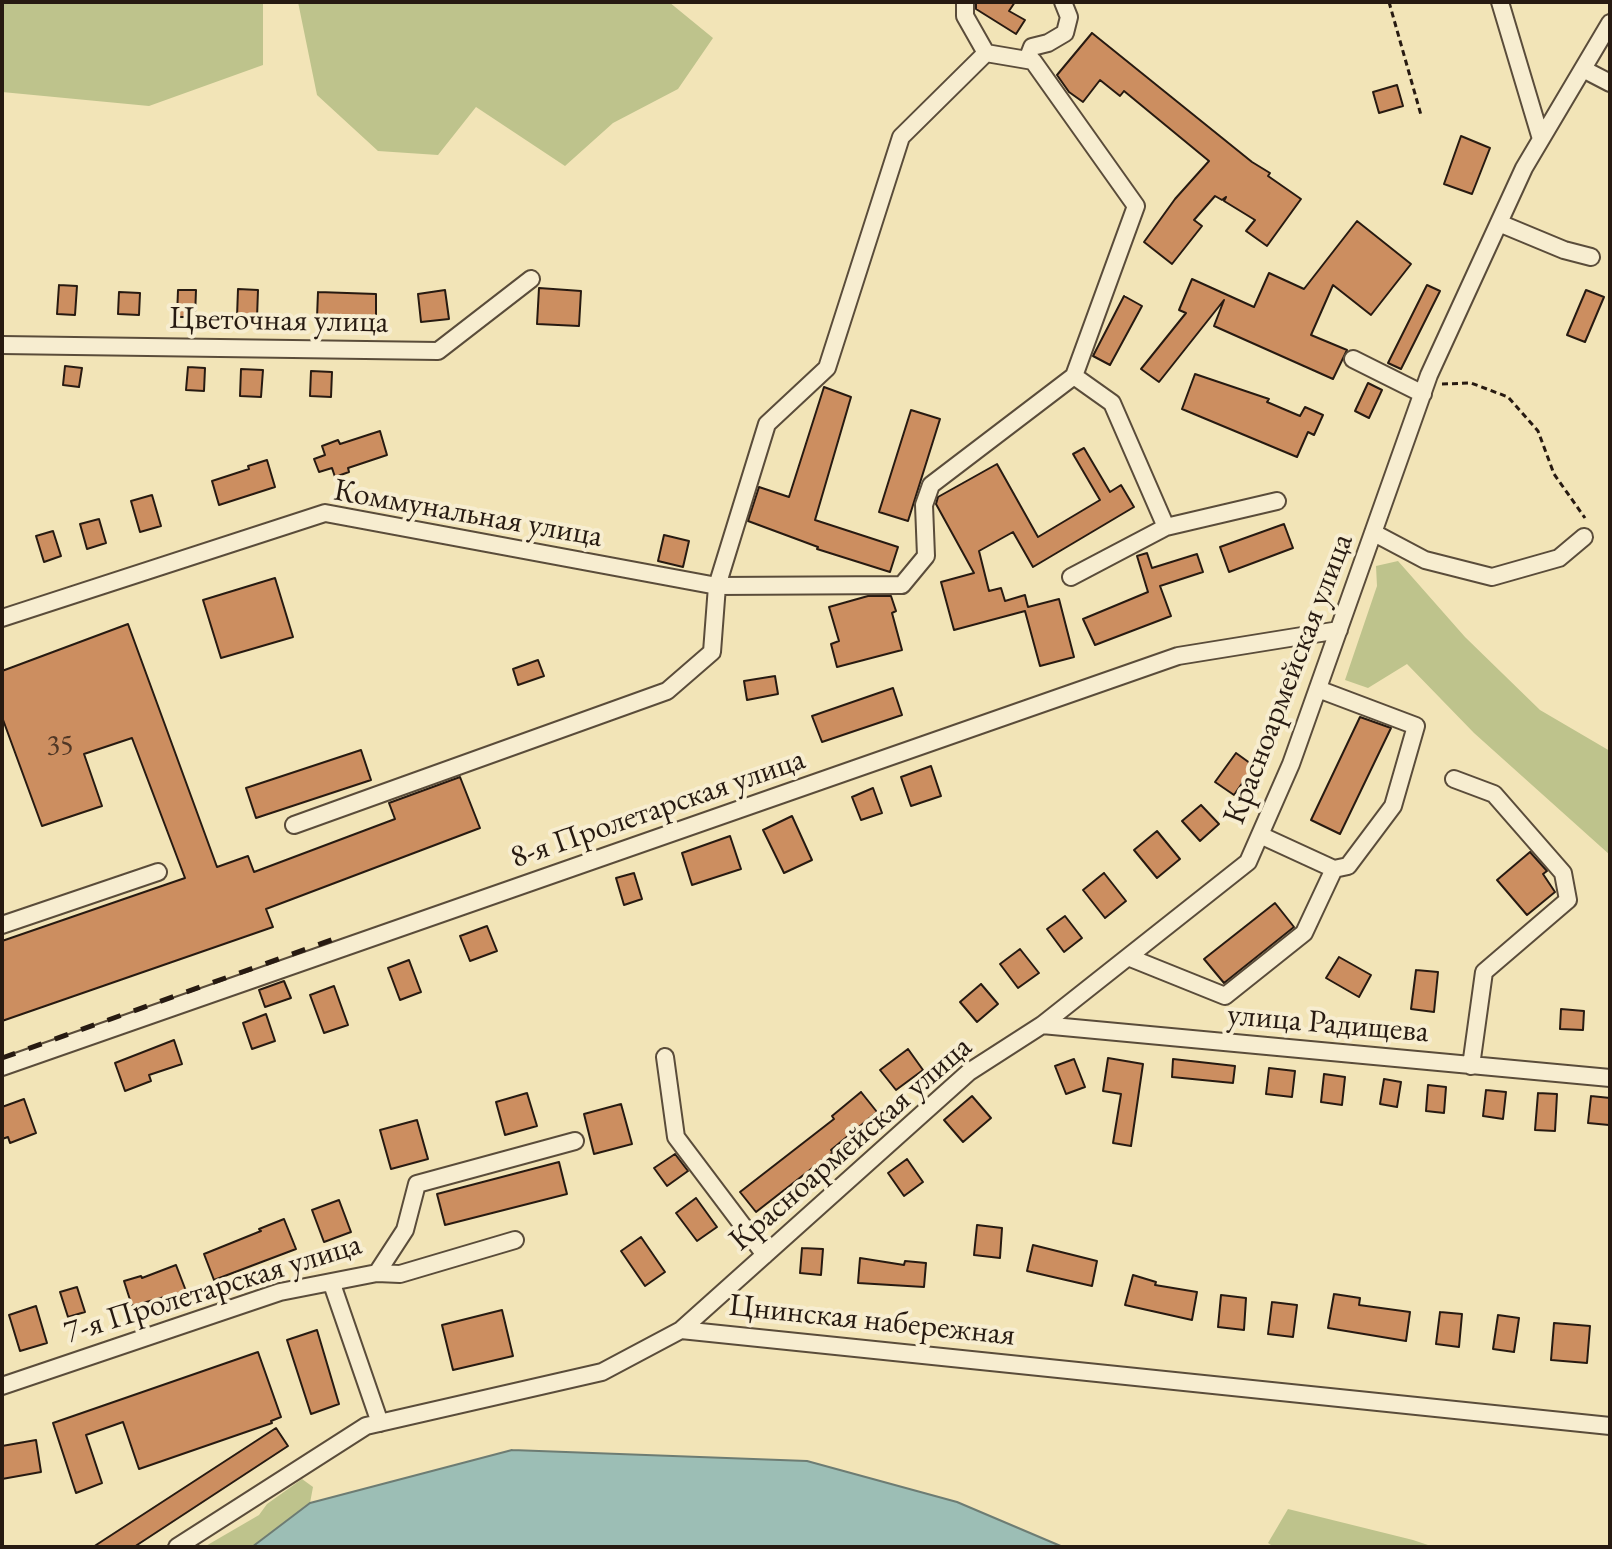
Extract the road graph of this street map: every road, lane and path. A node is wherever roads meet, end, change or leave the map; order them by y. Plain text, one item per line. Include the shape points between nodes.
1 (965, 2) edge
2 (1063, 2) edge
3 (1389, 2) edge
4 (1500, 2) edge
5 (1610, 23) edge
6 (986, 53) junction
7 (1027, 60) junction
8 (1583, 69) junction
9 (1610, 83) edge
10 (1421, 115) dead end
11 (1541, 139) junction
12 (1499, 223) junction
13 (1591, 257) dead end
14 (531, 279) dead end
15 (2, 345) edge
16 (1353, 359) dead end
17 (1074, 376) junction
18 (1424, 389) junction
19 (1277, 501) dead end
20 (1585, 518) dead end
21 (1166, 527) junction
22 (1374, 533) junction
23 (1584, 537) dead end
24 (1071, 577) dead end
25 (717, 586) junction
26 (2, 618) edge
27 (1339, 630) junction
28 (1318, 689) junction
29 (1454, 779) dead end
30 (294, 825) dead end
31 (1260, 835) junction
32 (1334, 869) junction
33 (158, 872) dead end
34 (2, 925) edge
35 (1128, 957) junction
36 (1042, 1025) junction
37 (665, 1057) dead end
38 (1471, 1066) junction
39 (2, 1067) edge
40 (1610, 1078) edge
41 (575, 1141) dead end
42 (515, 1240) dead end
43 (765, 1255) junction
44 (377, 1273) junction
45 (332, 1284) junction
46 (681, 1330) junction
47 (2, 1386) edge
48 (380, 1423) junction
49 (1610, 1426) edge
50 (177, 1547) edge

1 - 6 street via 965,16
2 - 7 street via 1069,17 1065,33 1032,47
3 - 10 path
4 - 11 street
5 - 8 street, Красноармейская улица
6 - 7 street
6 - 25 street via 901,137 827,368 767,424
7 - 17 street via 1033,61 1136,206
8 - 9 street
8 - 11 street, Красноармейская улица
11 - 12 street, Красноармейская улица
12 - 13 street
12 - 18 street, Красноармейская улица
14 - 15 street, Цветочная улица via 438,351
16 - 18 street
17 - 21 street via 1112,403
17 - 25 street, Коммунальная улица via 931,485 924,505 926,556 902,585
18 - 20 path via 1471,383 1508,397 1538,431 1554,474
18 - 22 street, Красноармейская улица
19 - 21 street
21 - 24 street
22 - 23 street via 1425,560 1492,577 1559,558
22 - 27 street, Красноармейская улица
25 - 26 street, Коммунальная улица via 325,513
25 - 30 street via 712,652 667,691
27 - 28 street, Красноармейская улица
27 - 39 street, 8-я Пролетарская улица via 1178,656
28 - 31 street, Красноармейская улица
28 - 32 street via 1416,726 1393,806 1348,866
29 - 38 street via 1494,794 1563,873 1568,900 1484,972
31 - 32 street
31 - 35 street, Красноармейская улица via 1248,862
32 - 35 street via 1304,933 1225,996
33 - 34 street
35 - 36 street, Красноармейская улица
36 - 38 street, улица Радищева
36 - 43 street, Красноармейская улица via 969,1072
37 - 43 street via 676,1137
38 - 40 street, улица Радищева
41 - 44 street, 7-я Пролетарская улица via 417,1184 405,1230
42 - 44 street via 400,1274
43 - 46 street, Красноармейская улица
44 - 45 street, 7-я Пролетарская улица
45 - 47 street, 7-я Пролетарская улица via 280,1292
45 - 48 street
46 - 48 street, Цнинская набережная via 602,1372
46 - 49 street, Цнинская набережная
48 - 50 street, Цнинская набережная via 366,1426

